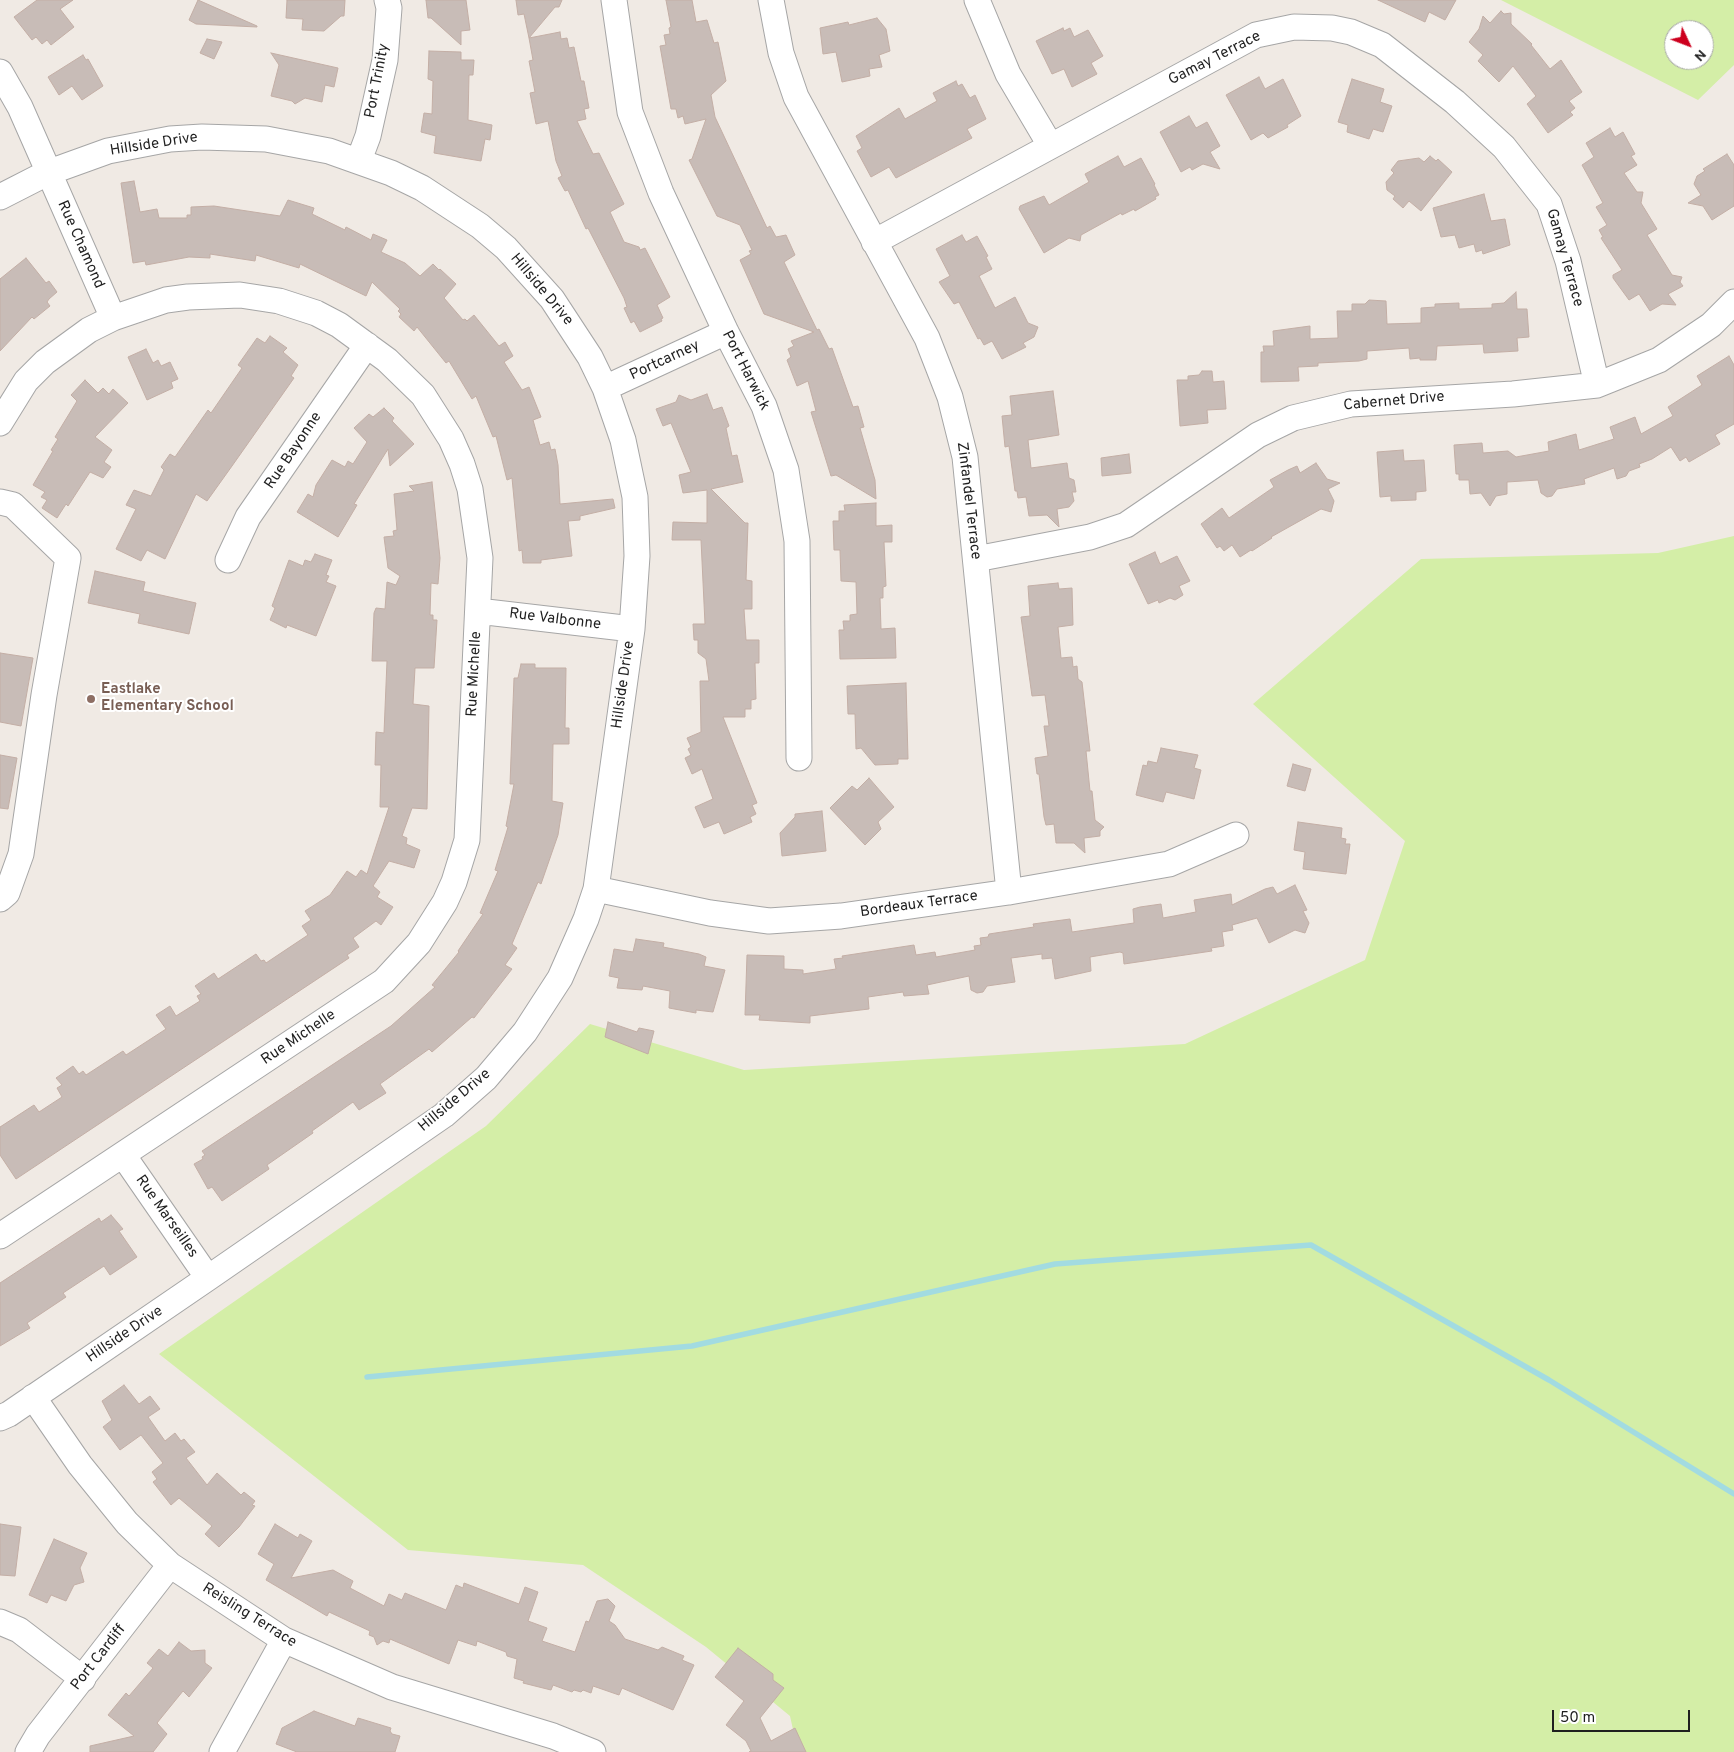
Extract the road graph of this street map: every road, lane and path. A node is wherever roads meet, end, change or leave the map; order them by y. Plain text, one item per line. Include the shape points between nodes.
1 (387, 0) edge
2 (614, 0) edge
3 (770, 0) edge
4 (977, 0) edge
5 (0, 72) edge
6 (1050, 145) junction
7 (359, 160) junction
8 (47, 173) junction
9 (0, 198) edge
10 (874, 242) junction
11 (1734, 302) edge
12 (113, 318) junction
13 (726, 332) junction
14 (367, 345) junction
15 (1597, 385) junction
16 (605, 388) junction
17 (0, 423) edge
18 (0, 502) edge
19 (976, 559) junction
20 (228, 560) dead end
21 (478, 611) junction
22 (632, 629) junction
23 (799, 758) dead end
24 (1236, 835) dead end
25 (596, 889) junction
26 (1009, 892) junction
27 (0, 899) edge
28 (123, 1155) junction
29 (0, 1236) edge
30 (208, 1278) junction
31 (33, 1397) junction
32 (0, 1418) edge
33 (170, 1565) junction
34 (0, 1622) edge
35 (284, 1640) junction
36 (83, 1680) junction
37 (28, 1752) edge
38 (222, 1752) edge
39 (593, 1752) edge

1 - 7 street, Port Trinity via 385,60 368,136
2 - 13 street, Port Harwick via 630,112 659,188
3 - 10 street, Zinfandel Terrace via 781,53 796,97
4 - 6 street via 1008,74
5 - 8 street, Rue Chamond via 20,107
6 - 10 street, Gamay Terrace
6 - 15 street, Gamay Terrace via 1256,35 1313,26 1371,39 1392,51 1491,134 1549,204 1568,261
7 - 8 street, Hillside Drive via 305,145 266,139 202,137 115,149
7 - 16 street, Hillside Drive via 430,193 480,226 506,248 572,327
8 - 9 street, Hillside Drive
8 - 12 street, Rue Chamond
10 - 19 street, Zinfandel Terrace via 927,338 950,397 965,457
11 - 15 street, Cabernet Drive via 1711,324 1659,360
12 - 14 street, Rue Michelle via 166,300 240,295 316,313
12 - 17 street, Rue Michelle via 81,335 45,362 26,381
13 - 16 street, Portcarney
13 - 23 street, Port Harwick via 764,406 791,493 797,542
14 - 20 street, Rue Bayonne via 248,517
14 - 21 street, Rue Michelle via 394,365 423,395 451,439 462,464 470,489 480,558
15 - 19 street, Cabernet Drive via 1513,394 1351,404 1293,418 1251,440 1126,524 1090,537
16 - 22 street, Hillside Drive via 623,440 635,497 637,556
18 - 27 street via 13,505 68,558 20,854 7,893
19 - 26 street, Zinfandel Terrace
21 - 22 street, Rue Valbonne
21 - 28 street, Rue Michelle via 467,840 454,882 434,922 384,981
22 - 25 street, Hillside Drive
24 - 26 street, Bordeaux Terrace via 1169,864
25 - 26 street, Bordeaux Terrace via 710,914 769,921 850,915
25 - 30 street, Hillside Drive via 560,978 525,1032 486,1078 444,1115
28 - 29 street, Rue Michelle
28 - 30 street, Rue Marseilles
30 - 31 street, Hillside Drive
31 - 32 street, Hillside Drive
31 - 33 street, Reisling Terrace via 117,1514
33 - 35 street, Reisling Terrace
33 - 36 street, Port Cardiff
34 - 36 street via 19,1630
35 - 38 street
35 - 39 street, Reisling Terrace via 392,1687 553,1736
36 - 37 street, Port Cardiff

